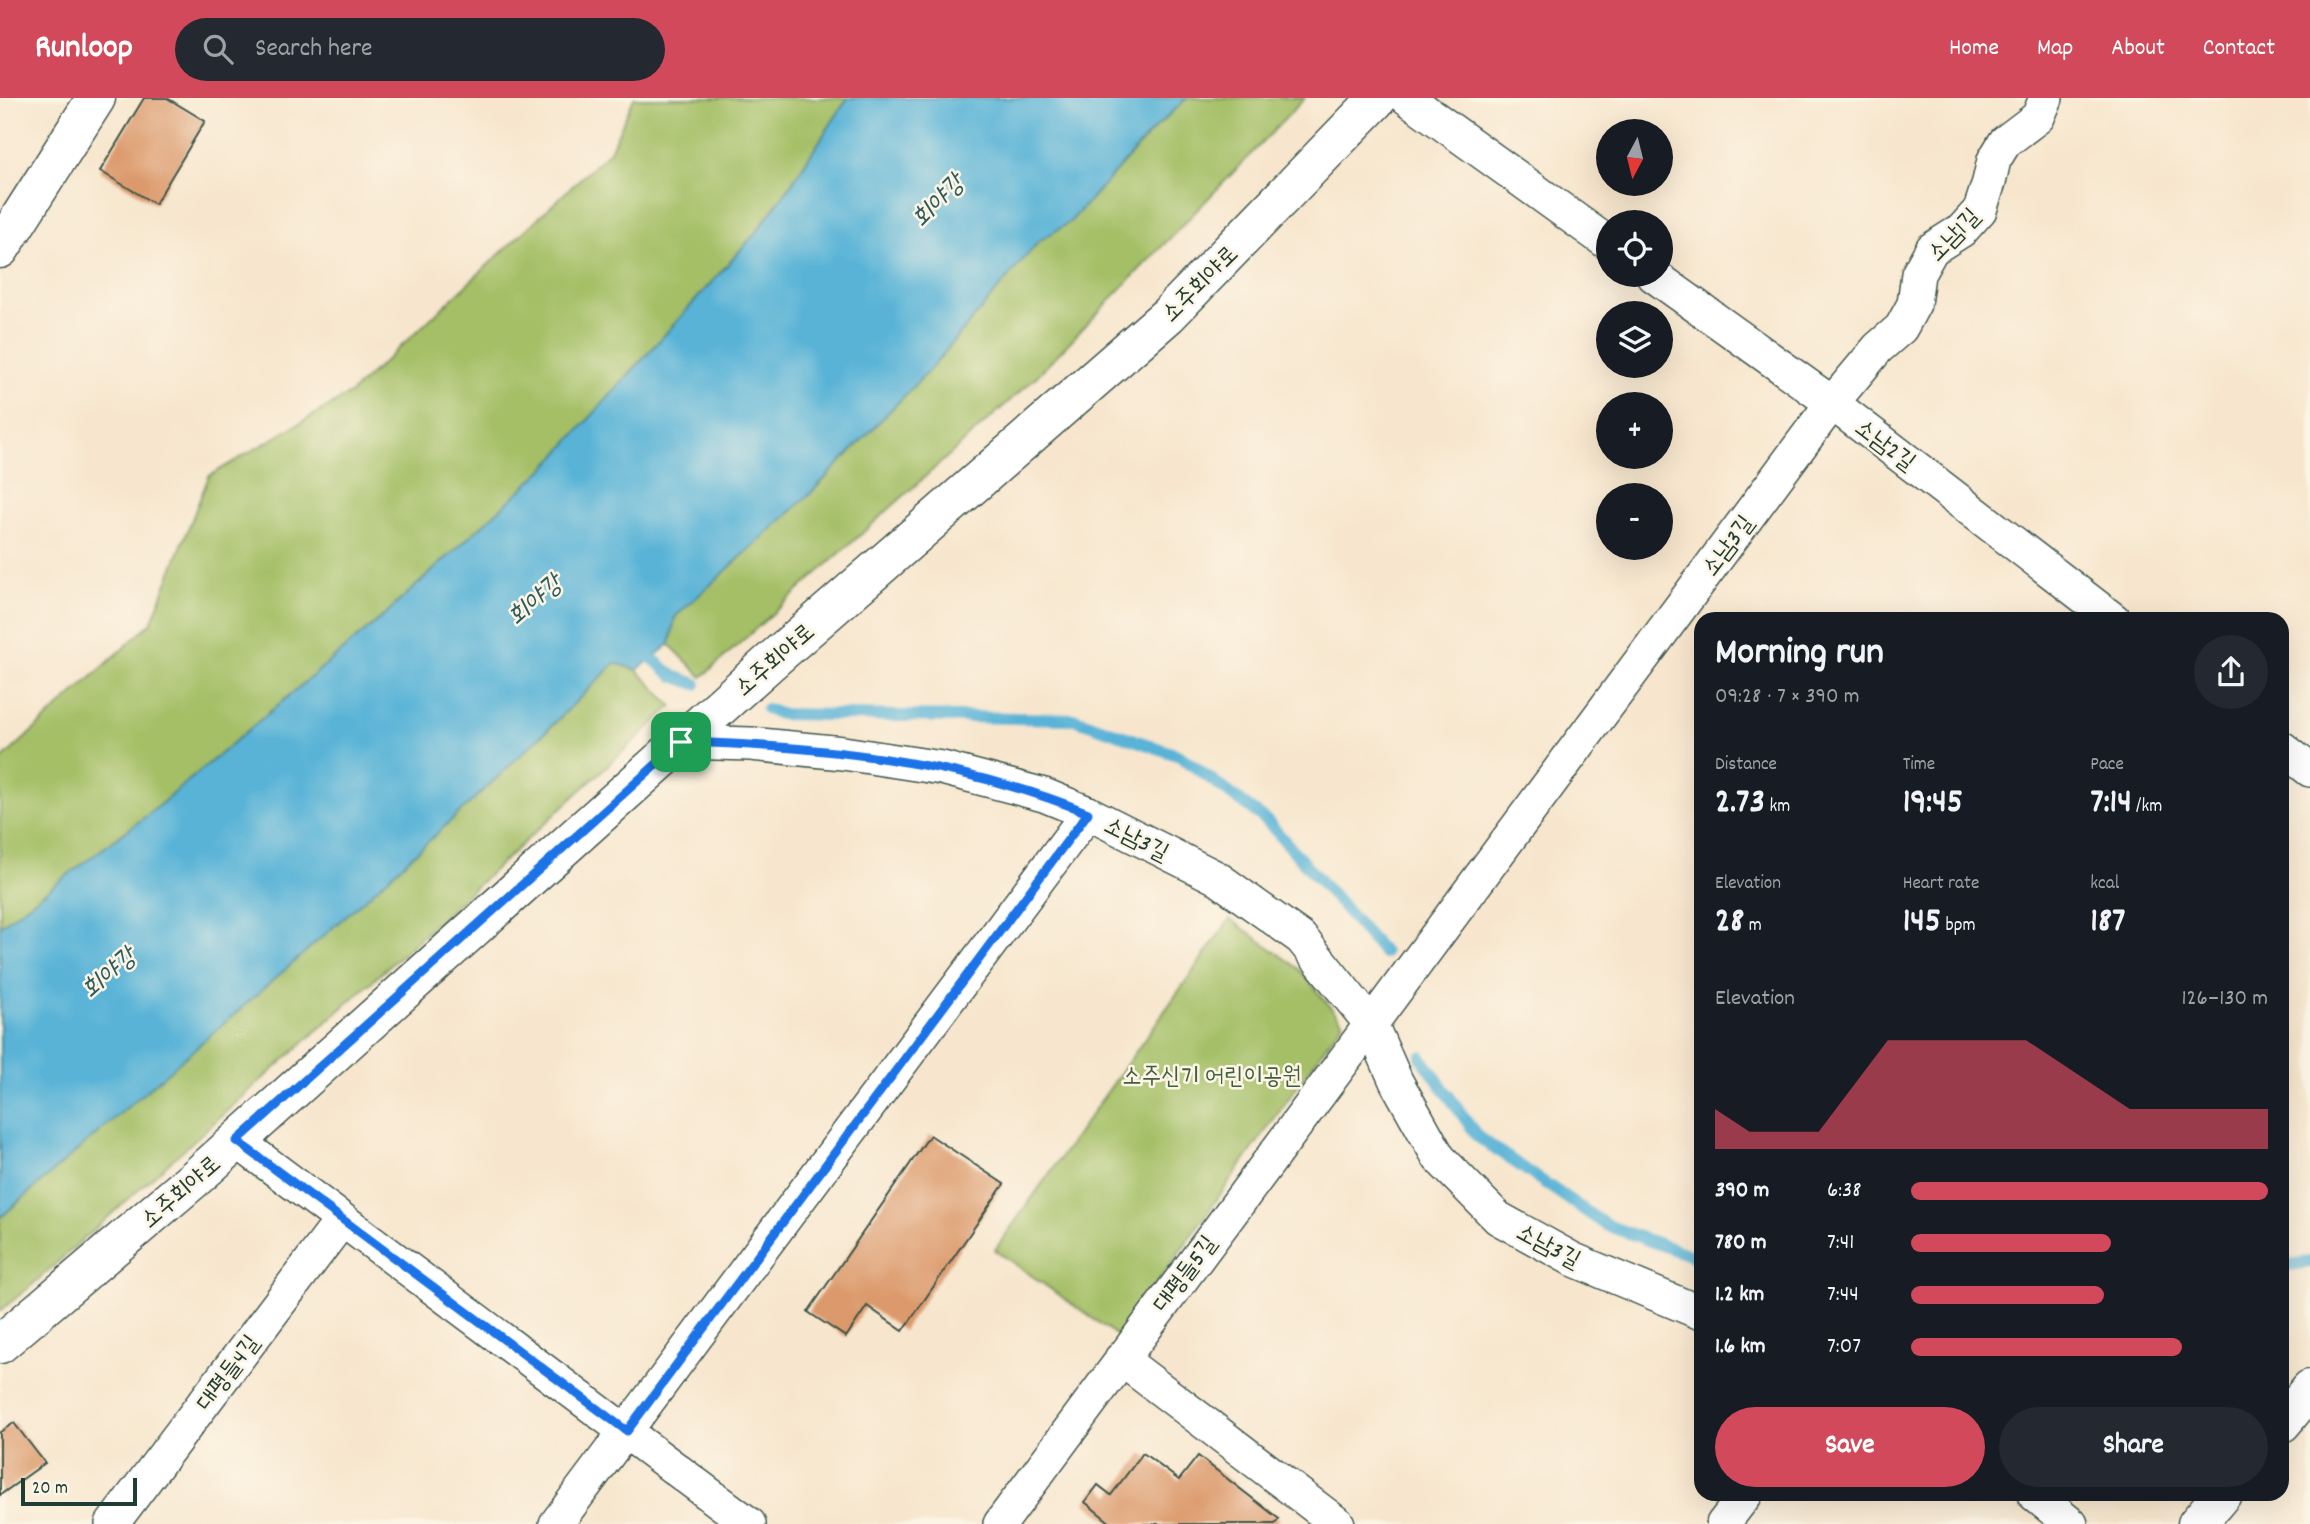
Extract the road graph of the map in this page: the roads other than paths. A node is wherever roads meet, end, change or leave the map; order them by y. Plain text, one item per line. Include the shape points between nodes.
1 (96, 98) edge
2 (1378, 98) edge
3 (1407, 98) edge
4 (2046, 98) edge
5 (1596, 234) edge
6 (0, 249) edge
7 (1670, 287) edge
8 (1832, 403) junction
9 (2104, 612) edge
10 (681, 742) junction
11 (2289, 754) edge
12 (2310, 770) edge
13 (1088, 813) junction
14 (1371, 1024) junction
15 (237, 1141) junction
16 (342, 1220) junction
17 (1694, 1310) edge
18 (0, 1344) edge
19 (1121, 1359) junction
20 (2310, 1389) edge
21 (2289, 1414) edge
22 (627, 1431) junction
23 (1741, 1501) edge
24 (2043, 1501) edge
25 (2216, 1501) edge
26 (112, 1524) edge
27 (556, 1524) edge
28 (749, 1524) edge
29 (1000, 1524) edge
30 (1339, 1524) edge
31 (1723, 1524) edge
32 (2071, 1524) edge
33 (2197, 1524) edge

1 - 6 street
2 - 10 street, 소주회야로 via 1168,315
3 - 5 street
4 - 8 street, 소남1길 via 2038,117 2005,142 1994,160 1980,210 1962,230 1932,249 1918,274 1914,303 1900,328
7 - 8 street, 소남2길
8 - 9 street, 소남2길
8 - 14 street, 소남3길
10 - 13 street, 소남3길 via 817,750 942,768 1044,795
10 - 15 street, 소주회야로
11 - 12 street
13 - 14 street, 소남3길 via 1217,878 1301,938
13 - 22 street
14 - 17 street, 소남3길 via 1396,1081 1439,1158 1498,1218 1573,1259
14 - 19 street, 대평들5길
15 - 16 street
15 - 18 street, 소주회야로
16 - 22 street
16 - 26 street, 대평들4길
19 - 29 street, 대평들5길
19 - 30 street
20 - 21 street
22 - 27 street
22 - 28 street
23 - 31 street
24 - 32 street
25 - 33 street

